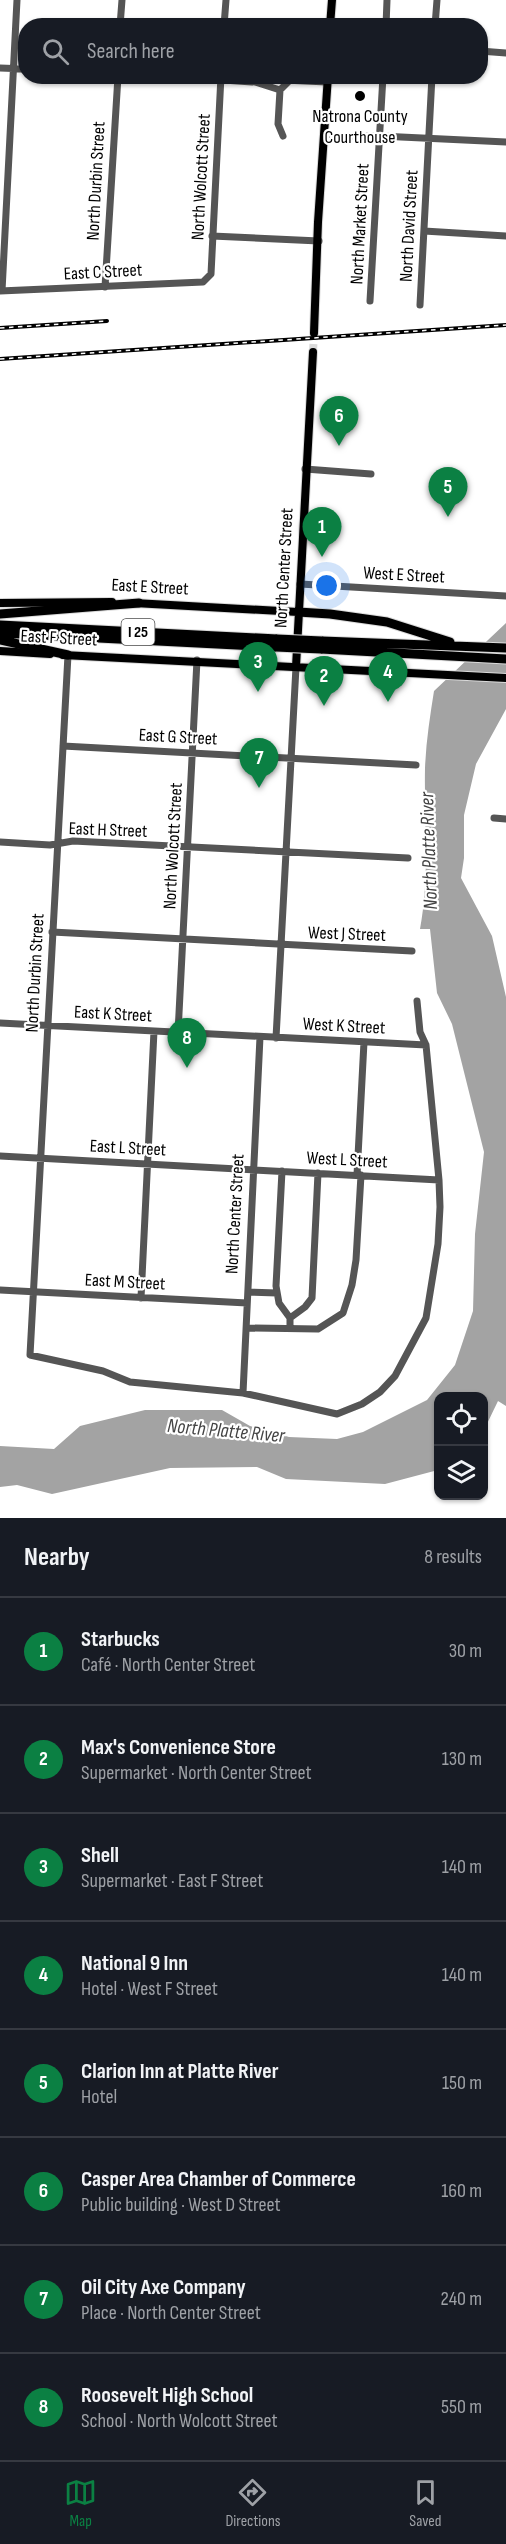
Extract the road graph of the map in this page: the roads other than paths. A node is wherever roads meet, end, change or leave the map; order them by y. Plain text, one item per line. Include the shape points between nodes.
1 (17, 0) edge
2 (122, 0) edge
3 (226, 0) edge
4 (332, 0) edge
5 (387, 0) edge
6 (436, 0) edge
7 (121, 18) edge
8 (225, 18) edge
9 (331, 18) edge
10 (386, 18) edge
11 (435, 18) edge
12 (488, 52) edge
13 (506, 53) edge
14 (0, 68) edge
15 (14, 68) junction
16 (18, 68) edge
17 (118, 84) edge
18 (221, 84) edge
19 (259, 84) edge
20 (286, 84) edge
21 (328, 84) edge
22 (383, 84) edge
23 (432, 84) edge
24 (280, 90) junction
25 (283, 136) dead end
26 (380, 136) junction
27 (324, 137) junction
28 (429, 138) junction
29 (506, 142) edge
30 (424, 231) junction
31 (212, 236) junction
32 (506, 236) edge
33 (319, 240) junction
34 (208, 279) joint
35 (105, 287) junction
36 (1, 291) edge
37 (370, 301) dead end
38 (420, 304) dead end
39 (314, 333) tunnel mouth
40 (313, 352) tunnel mouth
41 (305, 469) junction
42 (371, 474) dead end
43 (300, 584) junction
44 (506, 596) edge
45 (0, 603) edge
46 (139, 603) junction
47 (298, 612) junction
48 (0, 614) edge
49 (0, 625) edge
50 (0, 633) edge
51 (0, 639) edge
52 (276, 643) junction
53 (322, 645) junction
54 (464, 646) junction
55 (506, 648) edge
56 (0, 651) edge
57 (68, 655) junction
58 (506, 659) edge
59 (197, 660) junction
60 (296, 667) junction
61 (506, 678) edge
62 (63, 746) junction
63 (193, 752) junction
64 (292, 758) junction
65 (416, 765) dead end
66 (494, 818) dead end
67 (506, 819) edge
68 (0, 842) edge
69 (57, 843) junction
70 (188, 848) junction
71 (287, 853) junction
72 (408, 858) dead end
73 (52, 932) junction
74 (183, 940) junction
75 (281, 946) junction
76 (412, 951) dead end
77 (417, 1001) dead end
78 (0, 1023) edge
79 (47, 1026) junction
80 (154, 1031) junction
81 (178, 1033) junction
82 (260, 1037) junction
83 (276, 1038) junction
84 (364, 1042) junction
85 (426, 1045) junction
86 (0, 1156) edge
87 (40, 1159) junction
88 (148, 1164) junction
89 (254, 1169) junction
90 (282, 1171) junction
91 (318, 1173) junction
92 (359, 1175) junction
93 (438, 1180) junction
94 (0, 1290) edge
95 (33, 1292) junction
96 (248, 1292) junction
97 (277, 1293) junction
98 (141, 1298) junction
99 (248, 1303) junction
100 (290, 1318) junction
101 (246, 1328) junction
102 (290, 1328) junction
103 (243, 1393) junction

1 - 15 street
2 - 7 street
3 - 8 street
4 - 9 main road
5 - 10 street
6 - 11 street
12 - 13 street
14 - 15 street
15 - 16 street
15 - 36 street
17 - 35 street, North Durbin Street
18 - 31 street, North Wolcott Street
19 - 24 street
20 - 24 street
21 - 27 main road
22 - 26 street, North Market Street
23 - 28 street, North David Street
24 - 25 street via 278,124
26 - 27 street
26 - 28 street
26 - 37 street, North Market Street
27 - 33 main road
28 - 29 street
28 - 30 street, North David Street
30 - 32 street
30 - 38 street, North David Street
31 - 33 street
31 - 34 street, North Wolcott Street
33 - 39 main road
34 - 35 street, East C Street
35 - 36 street, East C Street
40 - 41 main road, North Center Street
41 - 42 street
41 - 43 main road, North Center Street
43 - 44 street, West E Street
43 - 47 main road, North Center Street
45 - 46 main road, East E Street
46 - 47 main road, East E Street
46 - 48 highway
47 - 54 highway via 387,622
47 - 60 main road, North Center Street
49 - 52 highway, I 25
50 - 52 highway, I 25
51 - 57 highway
52 - 53 highway, I 25, bridge
53 - 54 highway, I 25
53 - 58 highway, I 25
54 - 55 highway, I 25
56 - 57 main road, East F Street
57 - 59 main road, East F Street
57 - 62 street, North Durbin Street
59 - 60 main road, East F Street
59 - 63 street, North Wolcott Street
60 - 61 main road, East F Street
60 - 64 street, North Center Street
62 - 63 street, East G Street
62 - 69 street, North Durbin Street
63 - 64 street, East G Street
63 - 70 street, North Wolcott Street
64 - 65 street, East G Street
64 - 71 street, North Center Street
66 - 67 street
68 - 69 street, East H Street
69 - 70 street, East H Street
69 - 73 street, North Durbin Street
70 - 71 street, East H Street
70 - 74 street, North Wolcott Street
71 - 72 street, East H Street
71 - 75 street, North Center Street
73 - 74 street, West J Street
73 - 79 street, North Durbin Street
74 - 75 street, West J Street
74 - 81 street, North Wolcott Street
75 - 76 street, West J Street
75 - 83 street, North Center Street
77 - 85 street via 420,1032
78 - 79 street, East K Street
79 - 80 street, East K Street
79 - 87 street, North Durbin Street
80 - 81 street, East K Street
80 - 88 street
81 - 82 street, East K Street
82 - 83 street, West K Street
82 - 89 street, North Center Street
83 - 84 street, West K Street
84 - 85 street, West K Street
84 - 92 street
85 - 93 street
86 - 87 street, East L Street
87 - 88 street, East L Street
87 - 95 street, North Durbin Street
88 - 89 street, East L Street
88 - 98 street
89 - 90 street, West L Street
89 - 96 street, North Center Street
90 - 91 street, West L Street
90 - 97 street
91 - 92 street, West L Street
91 - 100 street via 312,1298
92 - 93 street, West L Street
92 - 102 street via 356,1260 343,1313 318,1329
93 - 103 street via 438,1244 426,1318 395,1376 362,1404 337,1414
94 - 95 street, East M Street
95 - 98 street, East M Street
95 - 103 street, North Durbin Street via 30,1355 103,1371 130,1382
96 - 97 street
96 - 99 street, North Center Street
97 - 100 street
98 - 99 street, East M Street
99 - 101 street, North Center Street
100 - 102 street
101 - 102 street
101 - 103 street, North Center Street

